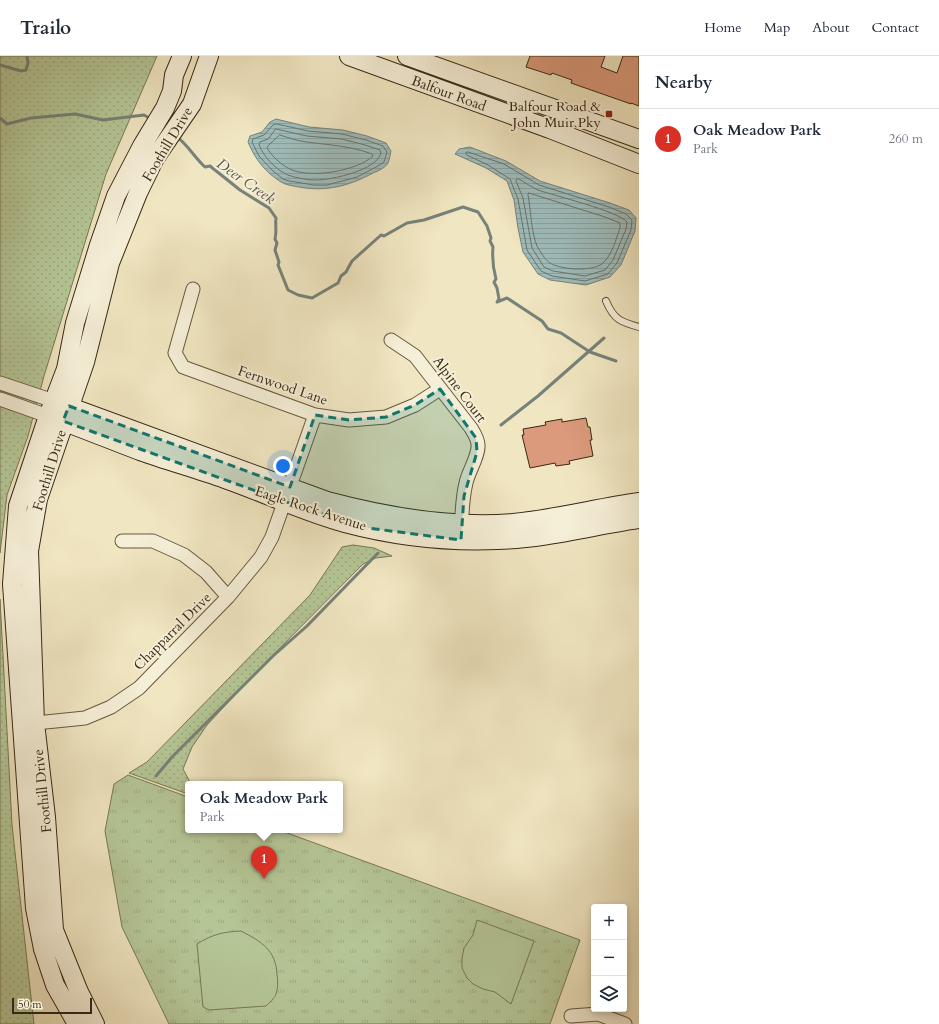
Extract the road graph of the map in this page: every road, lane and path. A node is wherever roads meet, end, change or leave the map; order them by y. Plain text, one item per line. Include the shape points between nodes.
1 (182, 56) edge
2 (209, 56) edge
3 (349, 56) edge
4 (407, 56) edge
5 (639, 140) edge
6 (639, 164) edge
7 (193, 289) dead end
8 (606, 301) dead end
9 (639, 327) edge
10 (391, 340) dead end
11 (0, 383) edge
12 (440, 389) junction
13 (0, 399) edge
14 (59, 411) junction
15 (315, 415) junction
16 (288, 494) junction
17 (639, 502) edge
18 (639, 519) edge
19 (461, 532) junction
20 (122, 541) dead end
21 (228, 597) junction
22 (29, 723) junction
23 (571, 1016) dead end
24 (77, 1024) edge
25 (95, 1024) edge
26 (625, 1024) edge

1 - 14 street, Foothill Drive via 165,108 116,196 99,244 75,323
2 - 14 street, Foothill Drive via 192,104 154,158 138,193 110,263 85,362
3 - 6 street, Balfour Road
4 - 5 street, Balfour Road
7 - 15 street, Fernwood Lane via 175,353 183,367
8 - 9 lane via 610,312 617,319
10 - 12 street, Alpine Court via 415,356
11 - 14 street
12 - 15 street, Fernwood Lane via 415,405 386,417 349,420
12 - 19 street, Alpine Court via 471,428 478,445 465,484
13 - 14 street
14 - 16 street, Eagle Rock Avenue via 140,450 225,479
14 - 22 street, Foothill Drive via 18,506 12,584
15 - 16 street, Chapparral Drive
16 - 19 street, Eagle Rock Avenue via 345,523 397,534
16 - 21 street, Chapparral Drive via 272,537 261,557
17 - 19 street, Eagle Rock Avenue
18 - 19 street, Eagle Rock Avenue via 525,539 496,540
20 - 21 street via 154,541 184,555 206,572
21 - 22 street, Chapparral Drive via 139,688 111,707 85,718
22 - 24 street, Foothill Drive via 34,908 43,949 55,985
22 - 25 street, Foothill Drive via 46,817 54,930
23 - 26 street via 598,1014

